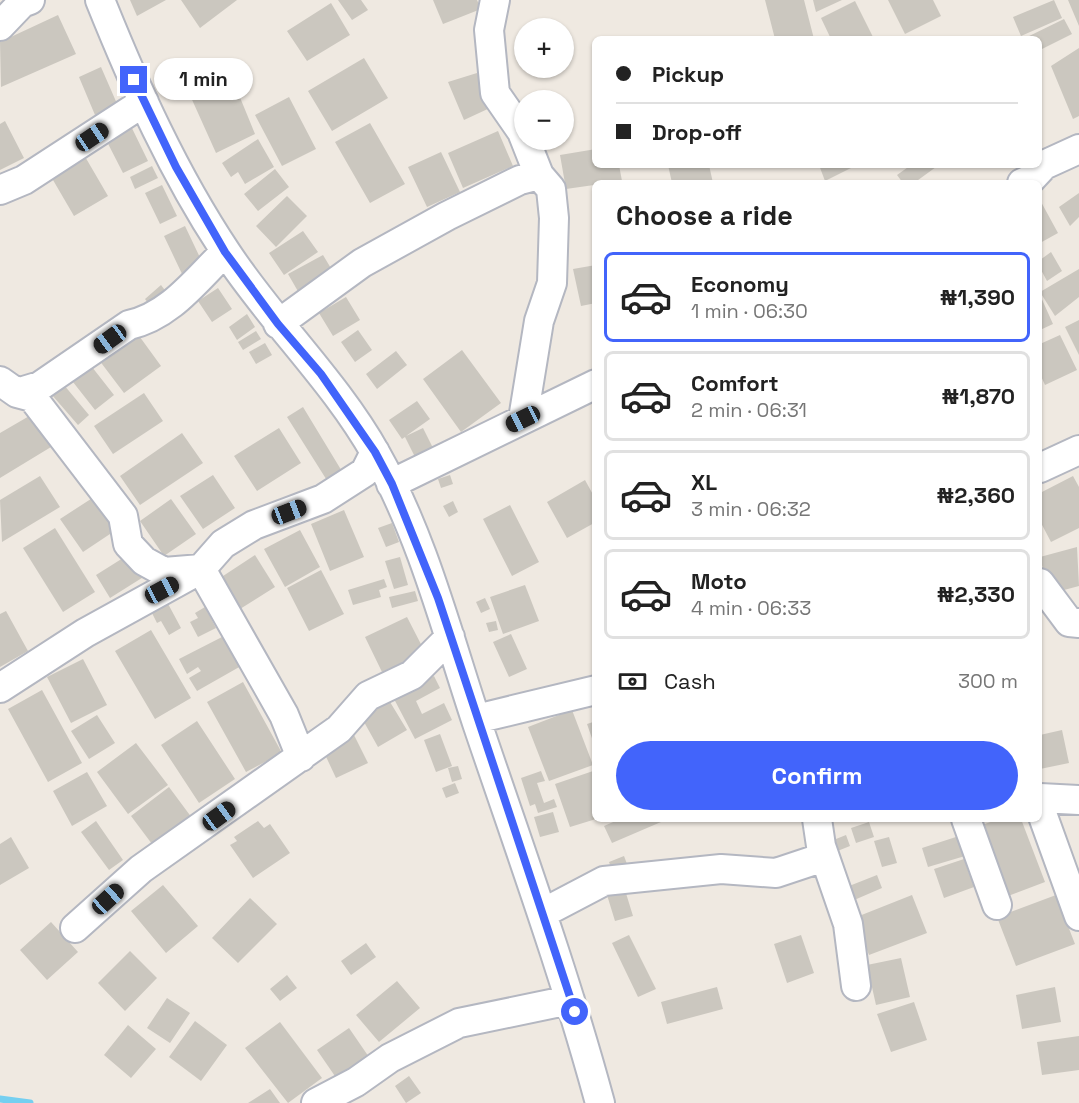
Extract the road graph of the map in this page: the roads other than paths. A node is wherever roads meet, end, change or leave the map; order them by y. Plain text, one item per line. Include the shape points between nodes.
1 (30, 0) edge
2 (100, 0) edge
3 (495, 0) edge
4 (0, 26) edge
5 (144, 102) junction
6 (1079, 149) edge
7 (1042, 167) edge
8 (1041, 168) edge
9 (539, 175) junction
10 (1029, 180) edge
11 (0, 190) edge
12 (225, 252) junction
13 (278, 324) junction
14 (592, 386) edge
15 (8, 387) edge
16 (523, 419) junction
17 (1079, 450) edge
18 (375, 452) junction
19 (1042, 467) edge
20 (392, 484) junction
21 (201, 569) junction
22 (1042, 586) edge
23 (1079, 623) edge
24 (450, 637) junction
25 (0, 688) edge
26 (592, 691) edge
27 (476, 719) junction
28 (301, 757) junction
29 (1042, 798) edge
30 (1079, 800) edge
31 (1042, 813) edge
32 (818, 822) edge
33 (967, 822) edge
34 (824, 857) junction
35 (997, 905) dead end
36 (543, 914) junction
37 (1079, 915) edge
38 (75, 928) dead end
39 (856, 986) dead end
40 (570, 1000) junction
41 (316, 1103) edge
42 (600, 1103) edge

1 - 4 street
2 - 5 street
3 - 9 street via 489,30 495,93 522,132
5 - 11 street via 24,180
5 - 12 street
6 - 7 street
8 - 10 street
9 - 13 street via 520,180 447,216 362,263
9 - 16 street via 551,189 552,283 539,321
12 - 13 street
12 - 15 street via 171,306 129,325 40,386
13 - 18 street via 321,374
14 - 16 street
15 - 21 street via 32,396 123,516 128,544 144,561 164,572
16 - 20 street
17 - 19 street
18 - 20 street
18 - 21 street via 364,472 323,499 254,525 223,544
20 - 24 street
21 - 25 street via 85,633
21 - 28 street via 284,715
22 - 23 street via 1069,622
24 - 27 street
24 - 28 street via 412,675 368,696 339,729
26 - 27 street
27 - 36 street
28 - 38 street via 141,869
29 - 30 street
31 - 37 street
32 - 34 street
33 - 35 street
34 - 36 street via 776,873 721,869 604,881
34 - 39 street via 848,924
36 - 40 street
40 - 41 street via 459,1023 390,1058
40 - 42 street

